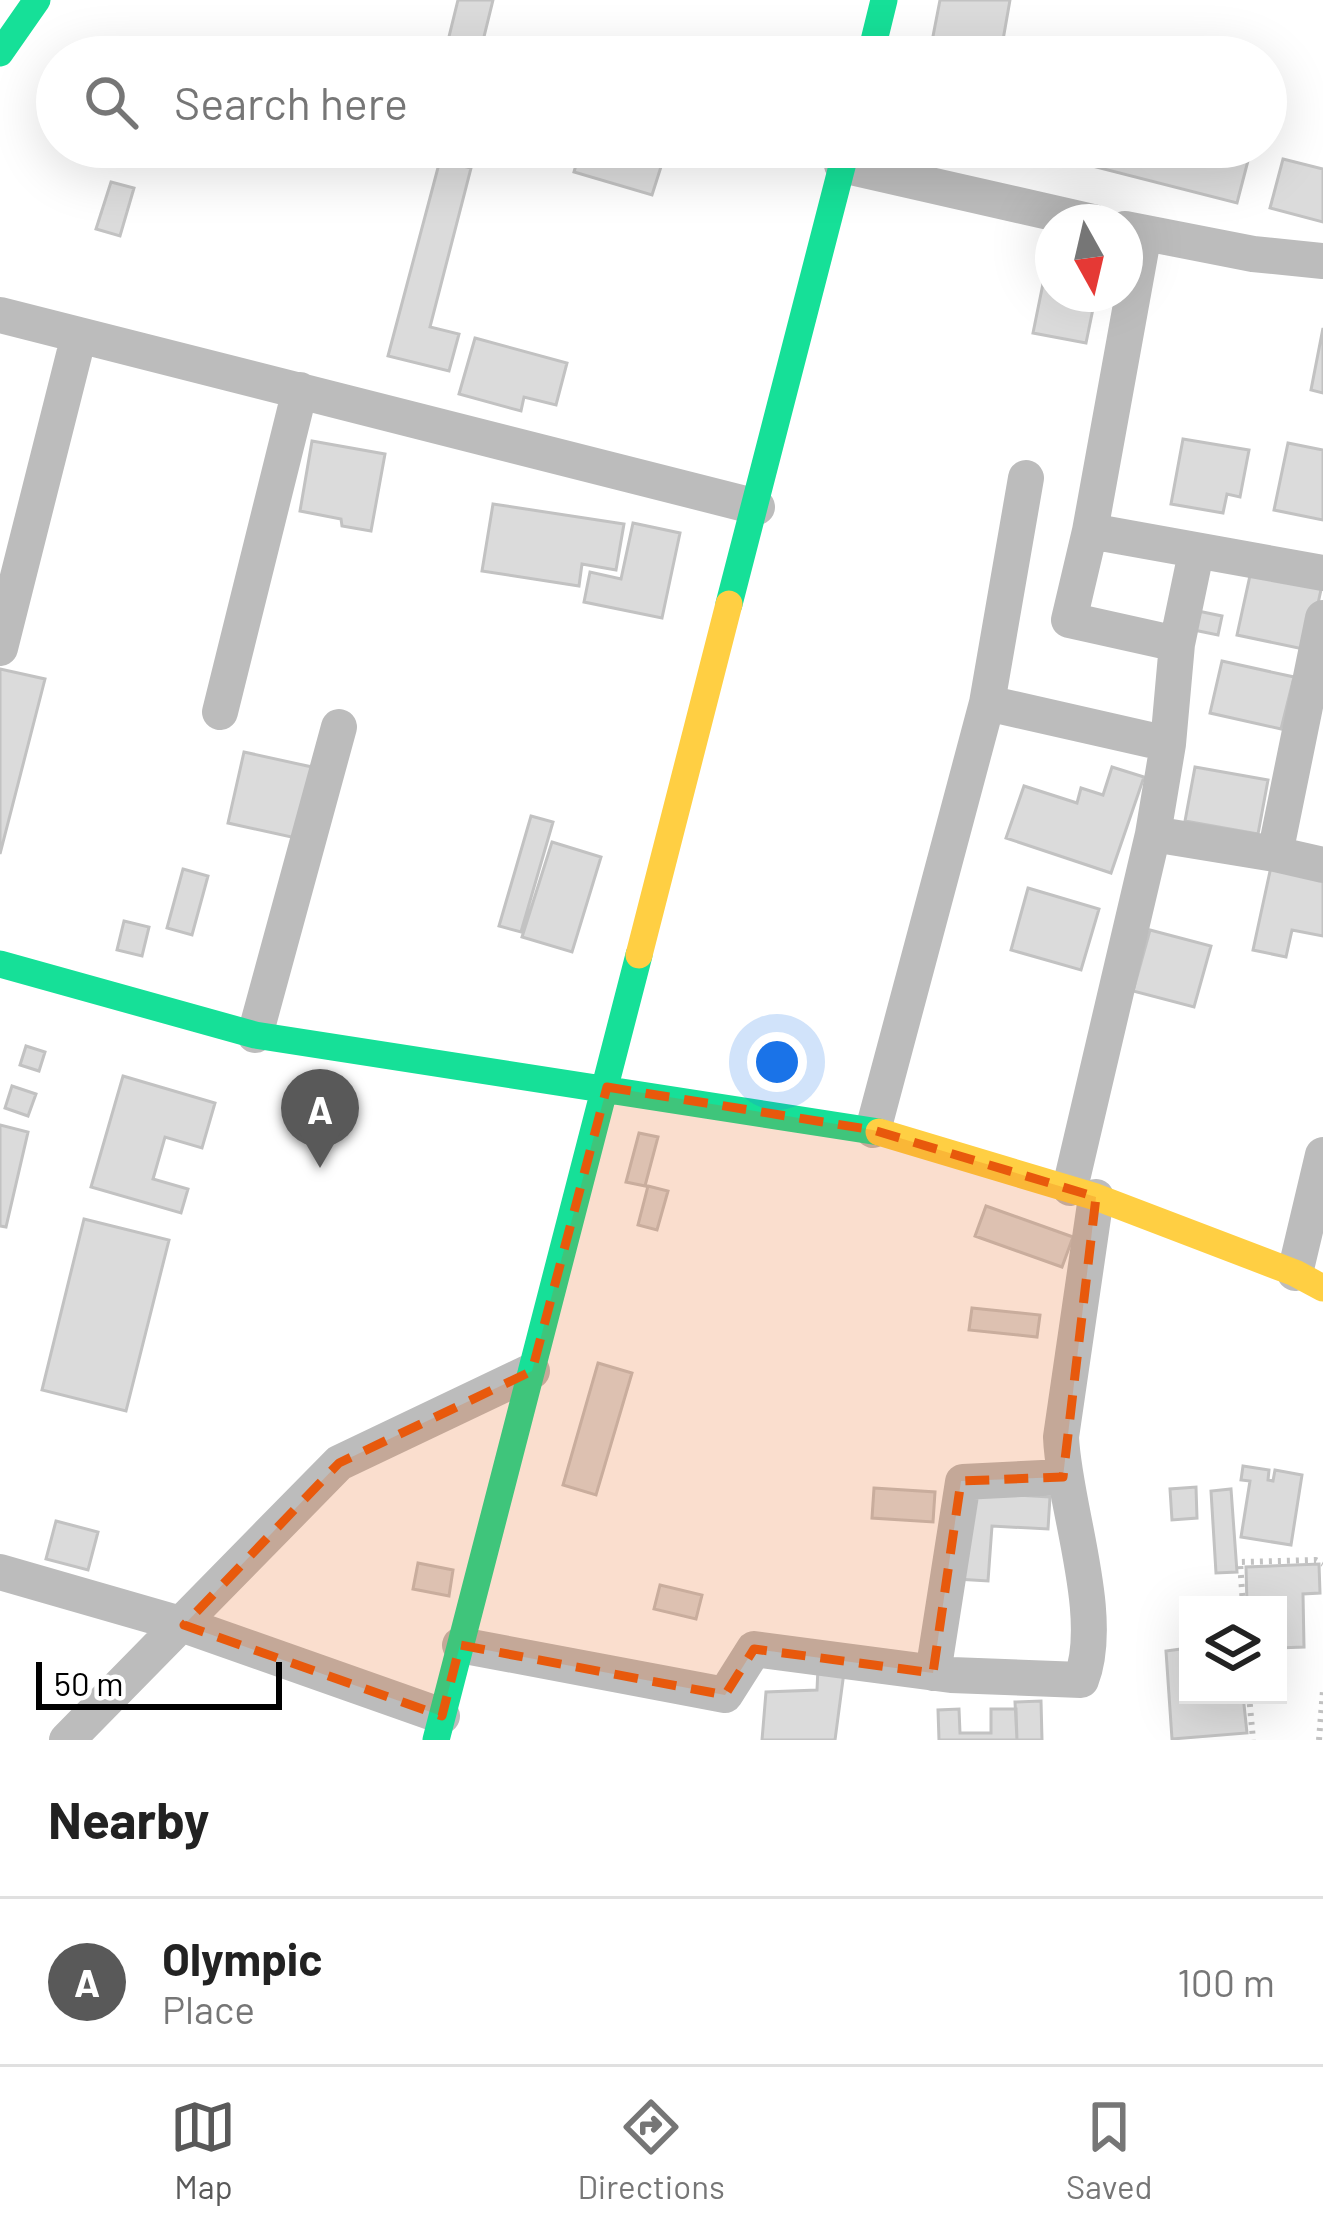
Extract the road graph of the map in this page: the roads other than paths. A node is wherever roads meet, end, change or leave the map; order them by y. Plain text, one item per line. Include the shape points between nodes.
1 (37, 0) edge
2 (884, 0) edge
3 (875, 36) edge
4 (0, 53) edge
5 (842, 168) edge
6 (890, 168) edge
7 (1035, 206) edge
8 (1143, 233) edge
9 (1323, 261) edge
10 (1122, 312) edge
11 (0, 315) edge
12 (80, 335) junction
13 (300, 390) junction
14 (1026, 478) dead end
15 (757, 507) junction
16 (1090, 531) junction
17 (1196, 553) junction
18 (1323, 573) edge
19 (1007, 604) junction
20 (1323, 618) edge
21 (1069, 620) junction
22 (1177, 644) junction
23 (0, 648) edge
24 (987, 704) junction
25 (220, 712) dead end
26 (339, 727) dead end
27 (1168, 744) junction
28 (1309, 759) edge
29 (1153, 834) junction
30 (1275, 854) junction
31 (1323, 865) edge
32 (0, 964) edge
33 (255, 1035) junction
34 (607, 1087) junction
35 (873, 1130) junction
36 (1323, 1155) edge
37 (1083, 1192) junction
38 (1309, 1280) edge
39 (532, 1371) junction
40 (1063, 1477) junction
41 (0, 1572) edge
42 (184, 1625) junction
43 (460, 1645) junction
44 (933, 1672) junction
45 (439, 1728) edge
46 (67, 1740) edge

1 - 4 main road
2 - 3 main road
5 - 15 main road
6 - 7 street
8 - 9 street
10 - 16 street
11 - 12 street
12 - 13 street
12 - 23 street
13 - 15 street
13 - 25 street
14 - 19 street
15 - 34 main road
16 - 17 street
16 - 21 street
17 - 18 street
17 - 22 street
19 - 21 street
19 - 24 street
20 - 28 street
21 - 22 street
22 - 27 street
24 - 27 street
24 - 35 street
26 - 33 street
27 - 29 street
28 - 30 street
29 - 30 street
29 - 37 street
30 - 31 street
32 - 33 main road
33 - 34 main road
34 - 35 main road
34 - 39 main road
35 - 37 main road
36 - 38 street
37 - 38 main road
37 - 40 street
39 - 42 street via 339,1463
39 - 43 main road
40 - 44 street via 963,1482
40 - 44 street via 1086,1590 1081,1680
41 - 42 street
42 - 45 street
42 - 46 street
43 - 44 street via 725,1695 754,1649
43 - 45 main road

